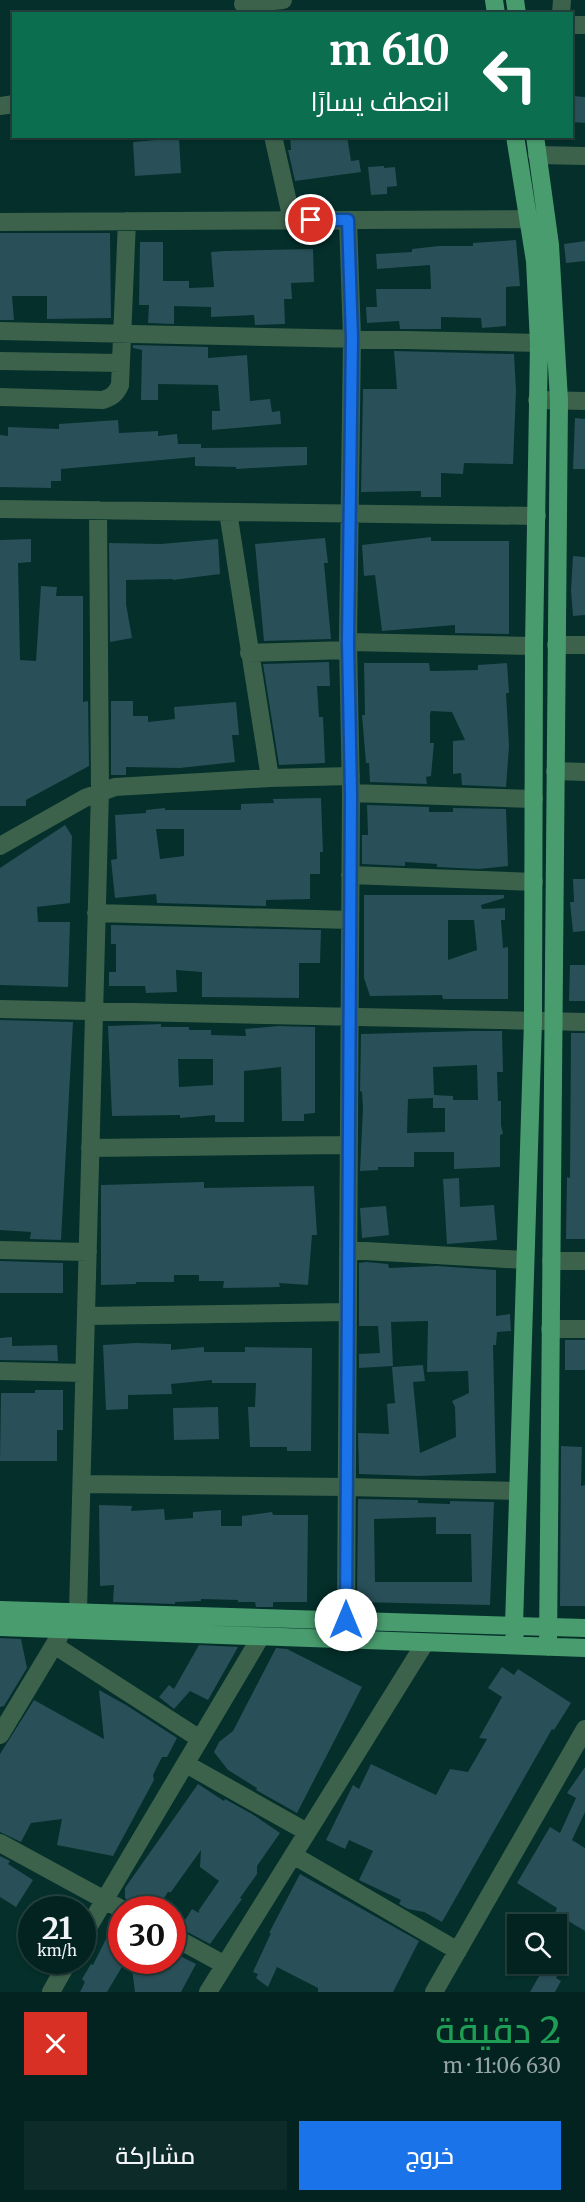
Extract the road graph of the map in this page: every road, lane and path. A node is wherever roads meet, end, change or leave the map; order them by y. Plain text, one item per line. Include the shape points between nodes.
1 (282, 0) edge
2 (243, 6) edge
3 (273, 138) edge
4 (516, 138) edge
5 (535, 138) edge
6 (537, 155) junction
7 (585, 156) edge
8 (537, 219) junction
9 (292, 220) junction
10 (348, 220) junction
11 (127, 221) junction
12 (0, 222) edge
13 (0, 331) edge
14 (123, 333) junction
15 (352, 338) junction
16 (548, 342) junction
17 (0, 361) edge
18 (121, 363) junction
19 (0, 397) edge
20 (537, 400) junction
21 (559, 400) junction
22 (585, 401) edge
23 (0, 509) edge
24 (98, 510) junction
25 (228, 512) junction
26 (351, 513) junction
27 (537, 516) junction
28 (556, 645) junction
29 (585, 645) edge
30 (348, 646) junction
31 (534, 646) junction
32 (249, 653) junction
33 (555, 771) junction
34 (585, 772) edge
35 (270, 778) junction
36 (351, 784) junction
37 (100, 791) junction
38 (534, 799) junction
39 (0, 846) edge
40 (350, 875) junction
41 (534, 882) junction
42 (96, 914) junction
43 (350, 920) junction
44 (0, 1009) edge
45 (94, 1012) junction
46 (349, 1017) junction
47 (533, 1021) junction
48 (552, 1022) junction
49 (585, 1022) edge
50 (349, 1145) junction
51 (90, 1148) junction
52 (0, 1250) edge
53 (348, 1250) junction
54 (88, 1252) junction
55 (525, 1260) junction
56 (551, 1261) junction
57 (585, 1261) edge
58 (348, 1312) junction
59 (86, 1316) junction
60 (550, 1329) junction
61 (585, 1329) edge
62 (0, 1371) edge
63 (84, 1373) junction
64 (82, 1484) junction
65 (346, 1487) junction
66 (518, 1491) junction
67 (0, 1610) edge
68 (78, 1612) junction
69 (346, 1620) junction
70 (514, 1625) junction
71 (0, 1627) edge
72 (548, 1627) junction
73 (65, 1628) junction
74 (585, 1628) edge
75 (260, 1638) junction
76 (425, 1643) junction
77 (54, 1645) junction
78 (515, 1645) junction
79 (548, 1647) junction
80 (585, 1648) edge
81 (585, 1729) edge
82 (0, 1735) edge
83 (200, 1739) junction
84 (186, 1764) junction
85 (308, 1832) junction
86 (0, 1843) edge
87 (293, 1855) junction
88 (105, 1900) junction
89 (108, 1902) edge
90 (96, 1915) edge
91 (186, 1944) edge
92 (458, 1951) junction
93 (225, 1965) junction
94 (61, 1974) edge
95 (51, 1992) edge
96 (208, 1992) edge
97 (434, 1992) edge

1 - 2 street
3 - 9 street
4 - 8 main road
5 - 6 main road
6 - 7 street
6 - 8 main road
8 - 10 street
8 - 16 main road via 536,261
9 - 10 street
9 - 11 street
10 - 15 street
11 - 12 street
11 - 14 street
13 - 14 street
14 - 15 street
14 - 18 street
15 - 16 street
15 - 26 street
16 - 20 main road
16 - 21 main road
17 - 18 street
18 - 19 street via 117,392 103,400
20 - 21 street
20 - 27 main road
21 - 22 street
21 - 28 main road
23 - 24 street
24 - 25 street
24 - 37 street
25 - 26 street
25 - 32 street
26 - 27 street
26 - 30 street
27 - 31 main road
28 - 29 street
28 - 33 main road
30 - 31 street
30 - 32 street
30 - 36 street
31 - 38 main road
32 - 35 street
33 - 34 street
33 - 48 main road
35 - 36 street
35 - 37 street via 130,785
36 - 38 street
36 - 40 street
37 - 39 street
37 - 42 street
38 - 41 main road
40 - 41 street
40 - 43 street
41 - 47 main road
42 - 43 street
42 - 45 street
43 - 46 street
44 - 45 street
45 - 46 street
45 - 51 street
46 - 47 street
46 - 50 street
47 - 48 street
47 - 55 main road
48 - 49 street
48 - 56 main road
50 - 51 street
50 - 53 street
51 - 54 street
52 - 54 street
53 - 55 street
53 - 58 street
54 - 59 street
55 - 66 main road
56 - 57 street
56 - 60 main road
58 - 59 street
58 - 65 street
59 - 63 street
60 - 61 street
60 - 72 main road
62 - 63 street
63 - 64 street
64 - 65 street
64 - 68 street
65 - 66 street
65 - 69 street
66 - 70 main road
67 - 68 main road
68 - 69 main road
69 - 70 main road
70 - 72 main road
70 - 78 main road
71 - 73 main road
72 - 74 main road
72 - 79 main road
73 - 75 main road
73 - 77 street
75 - 76 main road
75 - 83 street
76 - 78 main road
76 - 85 street
77 - 82 street
77 - 83 street
78 - 79 main road
79 - 80 main road
81 - 92 street
83 - 84 street
84 - 85 street
84 - 88 street
85 - 87 street
86 - 88 street
87 - 92 street
87 - 93 street
88 - 89 street
88 - 90 street
91 - 93 street
92 - 97 street
93 - 96 street
94 - 95 street

